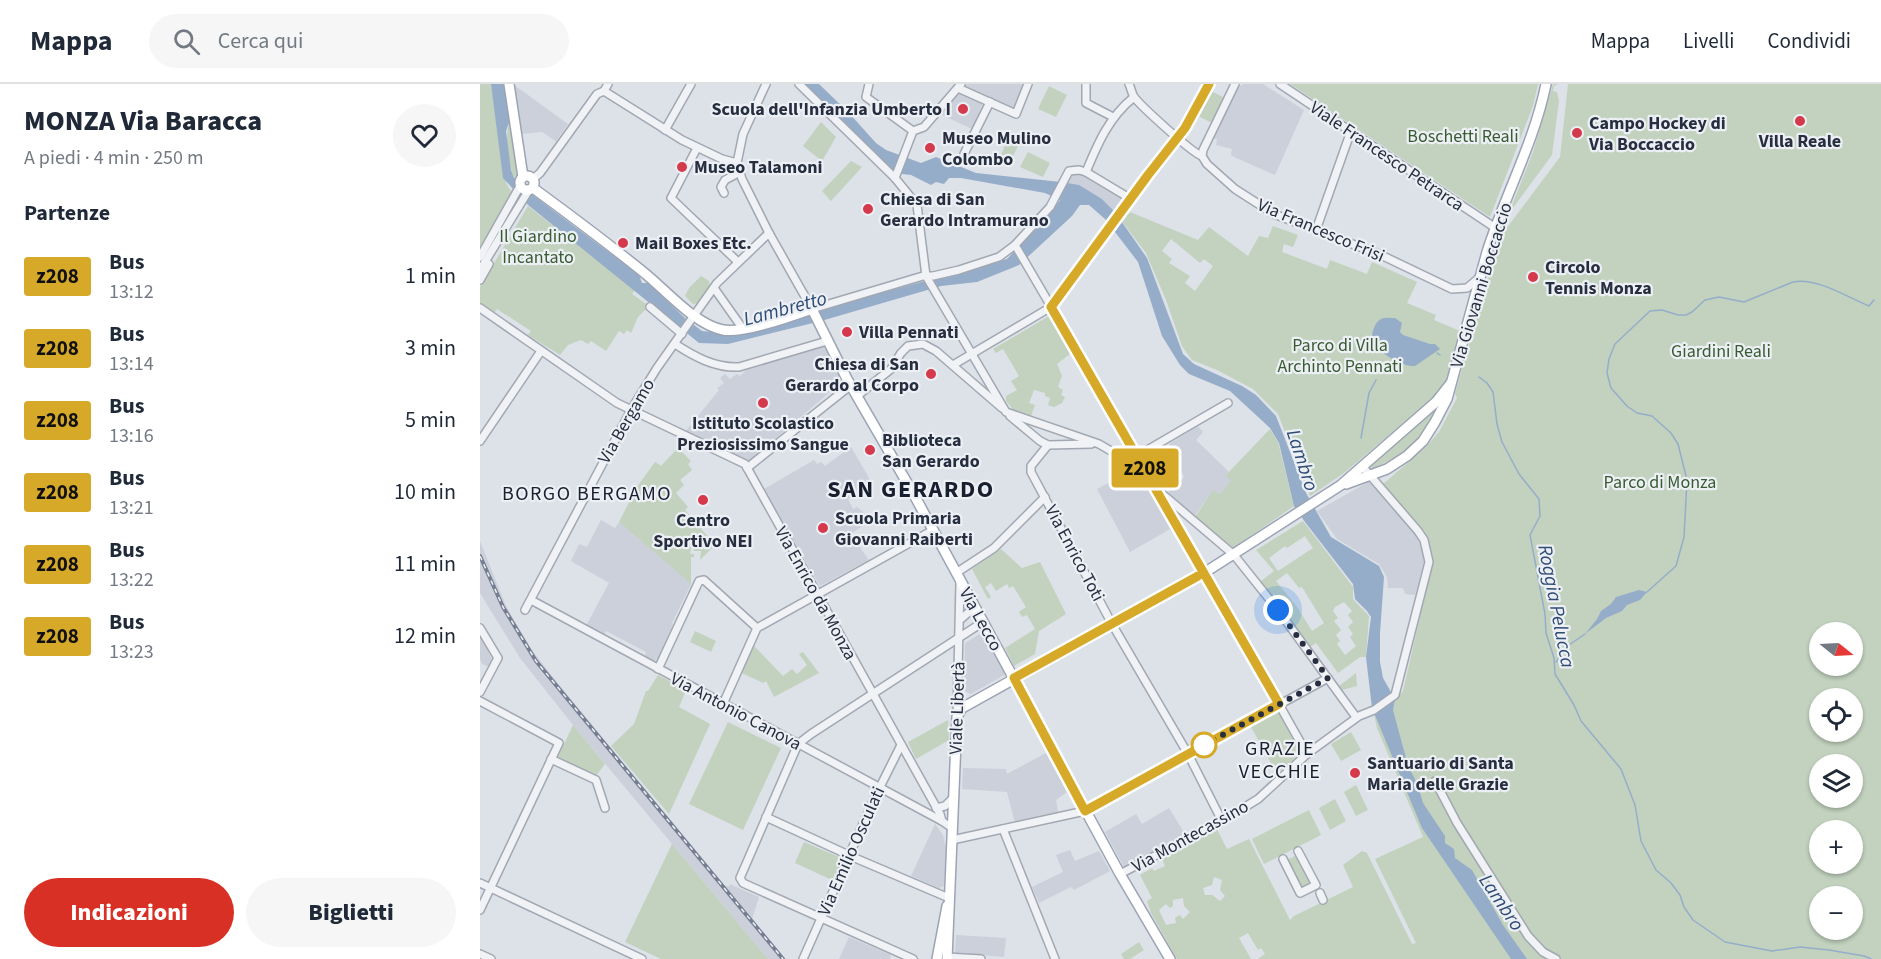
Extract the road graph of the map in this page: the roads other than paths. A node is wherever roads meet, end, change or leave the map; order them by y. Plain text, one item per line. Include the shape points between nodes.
1 (509, 84) edge
2 (691, 84) edge
3 (766, 84) edge
4 (799, 84) edge
5 (1028, 84) edge
6 (1086, 84) edge
7 (1129, 84) edge
8 (1209, 84) edge
9 (1235, 84) edge
10 (1280, 84) edge
11 (1546, 84) edge
12 (869, 86) edge
13 (960, 86) edge
14 (606, 87) edge
15 (1134, 97) junction
16 (990, 102) junction
17 (1113, 117) junction
18 (665, 130) junction
19 (913, 131) junction
20 (1351, 131) junction
21 (1177, 137) junction
22 (698, 148) junction
23 (964, 154) dead end
24 (1202, 156) junction
25 (737, 163) junction
26 (740, 172) junction
27 (1086, 172) junction
28 (896, 176) junction
29 (525, 184) junction
30 (724, 193) dead end
31 (1128, 202) junction
32 (522, 204) junction
33 (510, 219) junction
34 (1494, 228) junction
35 (1316, 230) junction
36 (769, 233) junction
37 (1016, 246) junction
38 (480, 257) edge
39 (738, 262) junction
40 (480, 270) edge
41 (1480, 277) junction
42 (928, 278) junction
43 (480, 280) edge
44 (714, 288) junction
45 (650, 307) dead end
46 (1051, 307) junction
47 (480, 308) edge
48 (814, 314) junction
49 (693, 319) junction
50 (743, 328) junction
51 (683, 333) junction
52 (826, 341) junction
53 (675, 344) junction
54 (541, 351) junction
55 (972, 353) junction
56 (953, 364) junction
57 (1451, 383) junction
58 (851, 385) junction
59 (857, 396) junction
60 (1228, 403) dead end
61 (631, 410) junction
62 (1006, 412) junction
63 (1042, 425) junction
64 (1058, 431) junction
65 (1034, 436) junction
66 (480, 441) edge
67 (1057, 444) junction
68 (1099, 444) junction
69 (1048, 445) junction
70 (1137, 456) junction
71 (1362, 466) junction
72 (747, 468) junction
73 (1148, 472) junction
74 (1371, 476) junction
75 (1341, 485) junction
76 (1156, 488) junction
77 (1045, 497) junction
78 (933, 530) junction
79 (1234, 555) junction
80 (1204, 573) junction
81 (958, 576) junction
82 (817, 594) junction
83 (531, 600) junction
84 (525, 610) dead end
85 (978, 612) junction
86 (961, 619) junction
87 (983, 622) junction
88 (1113, 624) junction
89 (480, 628) edge
90 (757, 628) junction
91 (960, 636) junction
92 (658, 669) junction
93 (1014, 678) junction
94 (1328, 678) junction
95 (480, 692) edge
96 (873, 693) junction
97 (480, 701) edge
98 (723, 704) junction
99 (1279, 704) junction
100 (1359, 716) junction
101 (957, 717) junction
102 (798, 744) junction
103 (901, 745) junction
104 (1188, 754) junction
105 (1307, 754) junction
106 (551, 759) junction
107 (1436, 781) dead end
108 (879, 788) junction
109 (954, 797) junction
110 (605, 808) dead end
111 (936, 808) junction
112 (1085, 811) junction
113 (766, 817) junction
114 (942, 821) junction
115 (1222, 821) junction
116 (952, 828) junction
117 (1003, 829) junction
118 (952, 840) junction
119 (1298, 851) dead end
120 (849, 855) junction
121 (1282, 859) dead end
122 (1120, 874) junction
123 (480, 884) edge
124 (491, 888) junction
125 (949, 898) junction
126 (480, 910) edge
127 (822, 918) junction
128 (480, 954) edge
129 (897, 956) edge
130 (948, 958) edge
131 (491, 959) edge
132 (642, 959) edge
133 (803, 959) edge
134 (914, 959) edge
135 (937, 959) edge
136 (981, 959) edge
137 (1055, 959) edge
138 (1170, 959) edge
139 (1556, 959) edge

1 - 29 main road
2 - 18 street
3 - 25 street via 743,134
4 - 28 street
5 - 16 street via 1016,114
6 - 17 street via 1086,104
7 - 15 street, Via Francesco Frisi
8 - 21 street
9 - 24 street
10 - 20 street, Viale Francesco Petrarca
11 - 34 main road, Via Giovanni Boccaccio via 1529,143
12 - 19 street via 866,96
13 - 16 street
13 - 19 street via 924,127
14 - 18 street
14 - 29 street via 540,173
15 - 17 street
15 - 21 street, Via Francesco Frisi
16 - 23 street
17 - 27 street
18 - 22 street
19 - 28 street
20 - 34 street, Viale Francesco Petrarca
20 - 35 street
21 - 24 street, Via Francesco Frisi
21 - 31 street
22 - 25 street
22 - 39 street via 671,198
24 - 35 street, Via Francesco Frisi via 1252,202
25 - 26 street
26 - 30 street via 725,180 721,187
26 - 36 street
27 - 31 street via 1126,196
27 - 37 street via 1069,171 1056,198
28 - 42 street via 917,205
29 - 32 street
29 - 33 street
29 - 38 street
29 - 49 main road via 645,273
31 - 46 street
32 - 33 street
32 - 43 street
33 - 40 street
34 - 41 main road, Via Giovanni Boccaccio
35 - 41 street, Via Francesco Frisi via 1452,289 1467,288
36 - 39 street, Via Bergamo
36 - 48 street
37 - 42 street via 978,265
37 - 46 street
39 - 44 street, Via Bergamo
41 - 57 main road, Via Giovanni Boccaccio
42 - 48 street via 923,276
42 - 55 street
44 - 49 street, Via Bergamo
44 - 50 street
45 - 51 street
46 - 55 street
46 - 70 street
47 - 54 street, Via Enrico da Monza
48 - 50 main road
48 - 52 main road, Via Lecco
49 - 50 main road via 723,330
49 - 51 street, Via Bergamo
51 - 53 street, Via Bergamo
52 - 53 street via 725,368
52 - 58 main road, Via Lecco
53 - 61 street, Via Bergamo
54 - 61 street, Via Enrico da Monza
54 - 66 street
55 - 56 street
55 - 62 street
56 - 59 street via 927,345 913,345
56 - 62 street
57 - 71 main road, Via Giovanni Boccaccio via 1436,402
57 - 74 main road, Via Giovanni Boccaccio via 1447,399 1423,441 1407,456
58 - 59 main road, Via Lecco
58 - 72 street
59 - 78 main road, Via Lecco
60 - 70 street
61 - 72 street, Via Enrico da Monza
61 - 83 street, Via Bergamo
62 - 63 street
62 - 65 street
63 - 64 street
63 - 65 street
64 - 67 street
64 - 68 street
65 - 69 street
67 - 68 street
67 - 69 street
68 - 73 street
69 - 77 street, Via Enrico Toti via 1030,469
70 - 73 street
71 - 74 street
71 - 75 main road, Via Giovanni Boccaccio
72 - 82 street, Via Enrico da Monza
73 - 76 street
74 - 75 main road, Via Giovanni Boccaccio
74 - 100 street, Via Montecassino via 1418,531 1429,562 1396,694
75 - 79 main road
76 - 79 street
76 - 80 street
77 - 81 street via 994,548
77 - 88 street, Via Enrico Toti
78 - 81 main road, Via Lecco
78 - 82 street
79 - 80 main road
79 - 94 street
80 - 88 main road
80 - 99 street
81 - 85 main road, Via Lecco
81 - 86 street, Viale Libertà
82 - 90 street
82 - 96 street, Via Enrico da Monza
83 - 84 street, Via Bergamo
83 - 92 street, Via Antonio Canova
85 - 86 street via 970,611
85 - 87 main road, Via Lecco
86 - 91 street, Viale Libertà
87 - 91 street
87 - 93 main road, Via Lecco
88 - 93 main road
88 - 104 street, Via Enrico Toti
89 - 95 street via 498,658
90 - 92 street via 704,580 699,581
90 - 98 street
91 - 96 street
91 - 101 street, Viale Libertà
92 - 98 street, Via Antonio Canova
93 - 101 main road via 964,706
93 - 112 main road, Via Lecco
94 - 99 street
94 - 100 street
96 - 102 street
96 - 103 street, Via Enrico da Monza
97 - 106 street via 559,743
98 - 102 street, Via Antonio Canova
99 - 104 street
99 - 105 street
100 - 105 street, Via Montecassino
101 - 109 main road, Viale Libertà
102 - 108 street, Via Antonio Canova
102 - 113 street
103 - 108 street, Via Emilio Osculati
103 - 111 street, Via Enrico da Monza
104 - 112 street
104 - 115 street, Via Enrico Toti
105 - 115 street, Via Montecassino via 1257,800
106 - 110 street via 596,780
106 - 124 street
107 - 139 street via 1457,823 1528,936
108 - 114 street, Via Antonio Canova
108 - 120 street, Via Emilio Osculati
109 - 111 street
109 - 116 main road, Viale Libertà
111 - 114 street, Via Enrico da Monza
112 - 117 street
112 - 122 main road, Via Lecco
113 - 120 street
113 - 127 street via 740,880
114 - 116 street
115 - 122 street, Via Montecassino
116 - 118 main road, Viale Libertà
117 - 118 street
117 - 137 street
118 - 125 main road, Viale Libertà
119 - 121 street via 1319,891 1300,893
120 - 125 street
120 - 127 street, Via Emilio Osculati
122 - 138 main road, Via Lecco
123 - 124 street
124 - 126 street
124 - 132 street
125 - 130 main road, Viale Libertà
125 - 135 main road, Viale Libertà
127 - 129 street
127 - 133 street, Via Emilio Osculati
128 - 131 street
129 - 134 street
130 - 136 street

